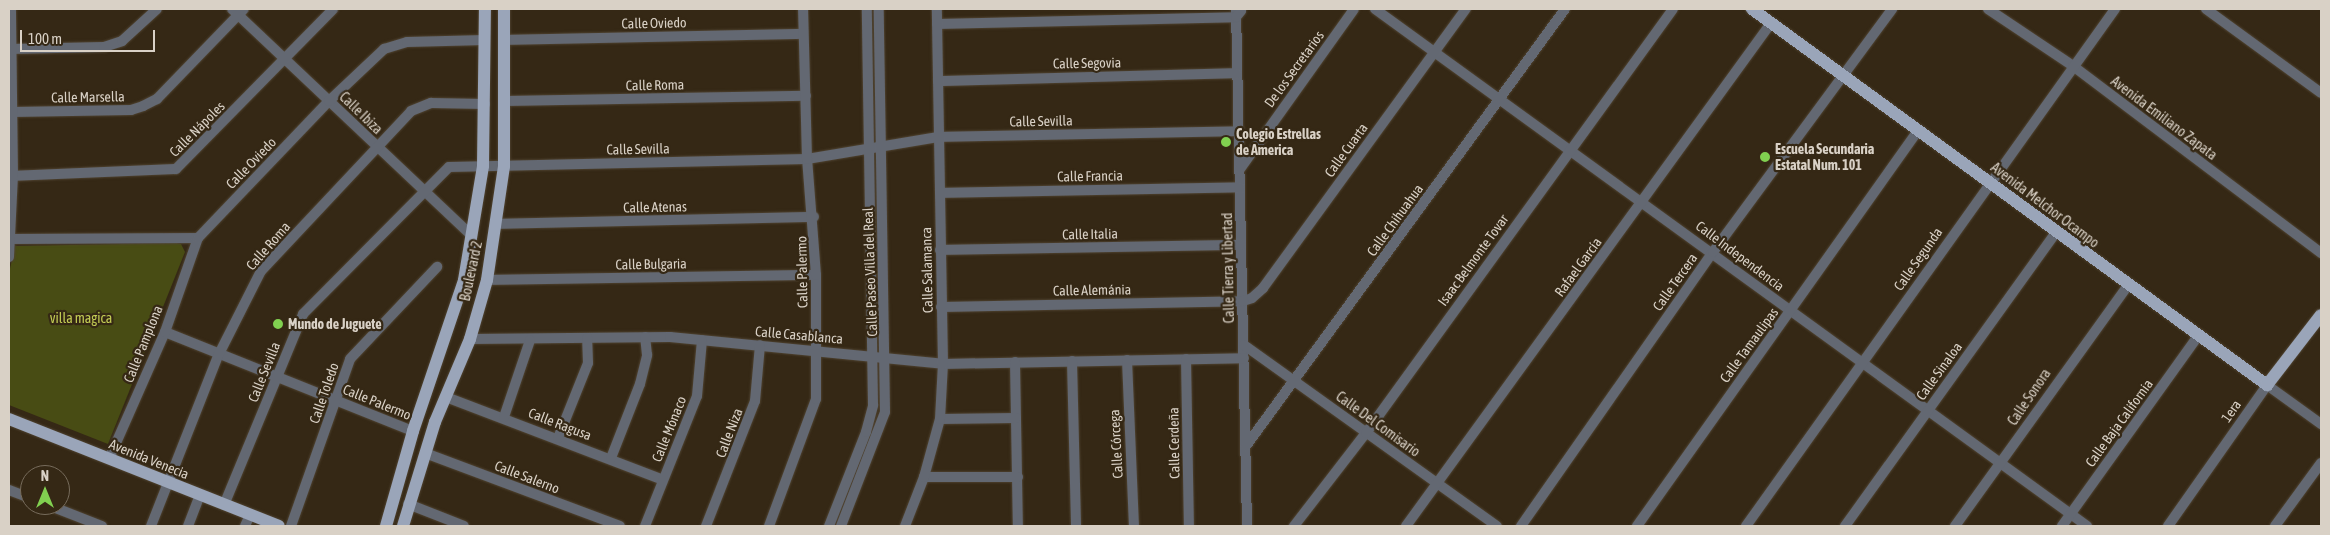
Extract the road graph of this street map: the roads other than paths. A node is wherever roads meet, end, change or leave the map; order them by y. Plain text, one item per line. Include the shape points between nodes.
1 (10, 9) edge
2 (157, 9) edge
3 (333, 9) edge
4 (485, 9) edge
5 (504, 9) edge
6 (803, 9) edge
7 (868, 9) edge
8 (879, 9) edge
9 (936, 9) edge
10 (1354, 9) edge
11 (1375, 9) edge
12 (1466, 9) edge
13 (1565, 9) edge
14 (1673, 9) edge
15 (1752, 9) edge
16 (1892, 9) edge
17 (1988, 9) edge
18 (2115, 9) edge
19 (2206, 9) edge
20 (238, 11) edge
21 (1239, 11) edge
22 (1771, 23) junction
23 (937, 24) junction
24 (803, 34) junction
25 (484, 40) junction
26 (505, 40) junction
27 (10, 49) edge
28 (1435, 52) junction
29 (284, 58) junction
30 (2072, 66) junction
31 (1237, 73) junction
32 (1842, 75) junction
33 (938, 81) junction
34 (2321, 92) edge
35 (806, 96) junction
36 (1500, 97) junction
37 (329, 101) junction
38 (505, 101) junction
39 (485, 104) junction
40 (12, 112) junction
41 (1239, 131) junction
42 (1918, 131) junction
43 (938, 137) junction
44 (377, 146) junction
45 (880, 148) junction
46 (1570, 149) junction
47 (868, 150) junction
48 (807, 159) junction
49 (483, 166) junction
50 (504, 166) junction
51 (1240, 169) junction
52 (11, 176) edge
53 (1989, 182) junction
54 (1240, 187) junction
55 (423, 190) junction
56 (940, 193) junction
57 (1642, 202) junction
58 (814, 218) junction
59 (496, 224) junction
60 (2056, 232) junction
61 (472, 236) junction
62 (198, 238) junction
63 (12, 239) junction
64 (1242, 245) junction
65 (940, 250) junction
66 (1713, 252) junction
67 (2321, 253) edge
68 (9, 257) edge
69 (437, 267) dead end
70 (816, 276) junction
71 (487, 280) junction
72 (2128, 285) junction
73 (1243, 301) junction
74 (941, 307) junction
75 (1791, 311) junction
76 (2321, 315) edge
77 (165, 332) junction
78 (2198, 336) junction
79 (645, 337) junction
80 (587, 338) junction
81 (470, 339) junction
82 (530, 340) junction
83 (702, 340) junction
84 (1244, 344) junction
85 (760, 345) junction
86 (817, 350) junction
87 (218, 356) junction
88 (874, 356) junction
89 (887, 357) junction
90 (1244, 358) junction
91 (1186, 359) junction
92 (1126, 360) junction
93 (1072, 361) junction
94 (1015, 362) junction
95 (1862, 362) junction
96 (943, 364) junction
97 (277, 376) junction
98 (1296, 382) junction
99 (2267, 385) junction
100 (446, 397) junction
101 (336, 400) junction
102 (1929, 409) junction
103 (504, 417) junction
104 (1016, 418) junction
105 (9, 419) edge
106 (940, 419) junction
107 (2321, 424) edge
108 (413, 431) junction
109 (1366, 433) junction
110 (558, 438) junction
111 (1246, 446) junction
112 (424, 453) junction
113 (611, 458) junction
114 (109, 459) junction
115 (2001, 463) junction
116 (2321, 463) edge
117 (924, 477) junction
118 (1018, 477) junction
119 (663, 480) junction
120 (169, 482) junction
121 (1437, 483) junction
122 (200, 496) junction
123 (408, 504) junction
124 (224, 505) junction
125 (70, 514) edge
126 (2070, 514) junction
127 (248, 521) edge
128 (102, 526) edge
129 (151, 526) edge
130 (188, 526) edge
131 (279, 526) edge
132 (291, 526) edge
133 (386, 526) edge
134 (402, 526) edge
135 (464, 526) edge
136 (620, 526) edge
137 (645, 526) edge
138 (706, 526) edge
139 (769, 526) edge
140 (829, 526) edge
141 (841, 526) edge
142 (905, 526) edge
143 (1018, 526) edge
144 (1076, 526) edge
145 (1134, 526) edge
146 (1189, 526) edge
147 (1247, 526) edge
148 (1294, 526) edge
149 (1406, 526) edge
150 (1497, 526) edge
151 (1521, 526) edge
152 (1637, 526) edge
153 (1746, 526) edge
154 (1845, 526) edge
155 (1955, 526) edge
156 (2062, 526) edge
157 (2087, 526) edge
158 (2168, 526) edge
159 (2275, 526) edge

1 - 27 street
2 - 27 street via 122,41 104,47
3 - 29 street, Calle Nápoles
4 - 25 main road, Boulevard 2
5 - 26 main road, Boulevard 2
6 - 24 street, Calle Palermo
7 - 47 street, Calle Paseo Villa del Real
8 - 45 street, Calle Paseo Villa del Real
9 - 23 street, Calle Salamanca
10 - 51 street, De los Secretarios
11 - 28 street, Calle Independencia
12 - 28 street, Calle Cuarta
13 - 36 street, Calle Chihuahua
14 - 46 street, Isaac Belmonte Tovar
15 - 22 main road, Avenida Melchor Ocampo
16 - 32 street, Calle Tercera
17 - 30 street, Avenida Emiliano Zapata
18 - 30 street, Calle Segunda
19 - 34 street
20 - 29 street, Calle Ibiza
20 - 40 street, Calle Marsella via 157,99 143,106 131,110
21 - 23 street
21 - 31 street, Calle Tierra y Libertad
22 - 32 main road, Avenida Melchor Ocampo
22 - 57 street, Rafael García
23 - 33 street, Calle Salamanca
24 - 26 street, Calle Oviedo
24 - 35 street, Calle Palermo
25 - 37 street, Calle Oviedo via 394,44 384,49
25 - 39 main road, Boulevard 2
26 - 38 main road, Boulevard 2
27 - 40 street
28 - 36 street, Calle Independencia
28 - 73 street, Calle Cuarta via 1263,288
29 - 37 street, Calle Ibiza
29 - 52 street, Calle Nápoles via 176,169
30 - 53 street, Calle Segunda
30 - 67 street, Avenida Emiliano Zapata
31 - 33 street, Calle Segovia
31 - 41 street, Calle Tierra y Libertad
32 - 42 main road, Avenida Melchor Ocampo
32 - 66 street, Calle Tercera
33 - 43 street, Calle Salamanca
35 - 38 street, Calle Roma
35 - 48 street, Calle Palermo
36 - 46 street, Calle Independencia
36 - 98 street, Calle Chihuahua
37 - 44 street, Calle Ibiza
37 - 62 street, Calle Oviedo
38 - 50 main road, Boulevard 2
39 - 44 street, Calle Roma via 431,103 419,106
39 - 49 main road, Boulevard 2
40 - 52 street
41 - 43 street, Calle Sevilla
41 - 51 street, Calle Tierra y Libertad
42 - 53 main road, Avenida Melchor Ocampo
42 - 75 street, Calle Tamaulipas
43 - 45 street, Calle Sevilla
43 - 56 street, Calle Salamanca
44 - 55 street, Calle Ibiza
44 - 87 street, Calle Roma via 261,271
45 - 47 street, Calle Sevilla
45 - 89 street, Calle Paseo Villa del Real
46 - 57 street, Calle Independencia
46 - 109 street, Isaac Belmonte Tovar
47 - 48 street, Calle Sevilla
47 - 88 street, Calle Paseo Villa del Real
48 - 50 street, Calle Sevilla
48 - 58 street, Calle Palermo
49 - 50 street, Calle Sevilla
49 - 55 street, Calle Sevilla via 449,168
49 - 61 main road, Boulevard 2
50 - 59 main road, Boulevard 2
51 - 54 street, Calle Tierra y Libertad
52 - 63 street
53 - 60 main road, Avenida Melchor Ocampo
53 - 95 street, Calle Segunda
54 - 56 street, Calle Francia
54 - 64 street, Calle Tierra y Libertad
55 - 61 street, Calle Ibiza
55 - 97 street, Calle Sevilla via 302,314
56 - 65 street, Calle Salamanca
57 - 66 street, Calle Independencia
57 - 121 street, Rafael García
58 - 59 street, Calle Atenas
58 - 70 street, Calle Palermo
59 - 71 main road, Boulevard 2
60 - 72 main road, Avenida Melchor Ocampo
60 - 102 street, Calle Sinaloa
61 - 108 main road, Boulevard 2 via 464,280 447,337
62 - 63 street
62 - 77 street, Calle Pamplona
63 - 68 street
64 - 65 street, Calle Italia
64 - 73 street, Calle Tierra y Libertad
65 - 74 street, Calle Salamanca
66 - 75 street, Calle Independencia
66 - 151 street, Calle Tercera
69 - 101 street, Calle Toledo via 350,360
70 - 71 street, Calle Bulgaria
70 - 86 street, Calle Palermo
71 - 81 main road, Boulevard 2
72 - 78 main road, Avenida Melchor Ocampo
72 - 115 street, Calle Sonora
73 - 74 street, Calle Alemánia
73 - 84 street, Calle Tierra y Libertad
74 - 96 street, Calle Salamanca
75 - 95 street, Calle Independencia
75 - 152 street, Calle Tamaulipas
76 - 99 main road, 1era
77 - 87 street, Calle Palermo
77 - 114 street, Calle Pamplona
78 - 99 main road, Avenida Melchor Ocampo
78 - 126 street, Calle Baja California
79 - 80 street, Calle Casablanca
79 - 83 street, Calle Casablanca
79 - 113 street via 647,355 640,384
80 - 82 street, Calle Casablanca
80 - 110 street via 588,363
81 - 82 street, Calle Casablanca
81 - 100 main road, Boulevard 2
82 - 103 street
83 - 85 street, Calle Casablanca
83 - 119 street, Calle Mónaco via 697,396
84 - 90 street, Calle Tierra y Libertad
84 - 98 street, Calle Del Comisario
85 - 86 street, Calle Casablanca
85 - 138 street, Calle Niza via 755,401
86 - 88 street, Calle Casablanca
86 - 139 street, Calle Palermo via 816,399
87 - 97 street, Calle Palermo
87 - 120 street, Calle Roma
88 - 89 street, Calle Casablanca
88 - 140 street, Calle Paseo Villa del Real via 871,420
89 - 96 street, Calle Casablanca
89 - 141 street, Calle Paseo Villa del Real via 886,412
90 - 91 street, Calle Casablanca
90 - 111 street, Calle Tierra y Libertad
91 - 92 street, Calle Casablanca
91 - 146 street, Calle Cerdeña
92 - 93 street, Calle Casablanca
92 - 145 street, Calle Córcega
93 - 94 street, Calle Casablanca
93 - 144 street
94 - 96 street, Calle Casablanca
94 - 104 street
95 - 102 street, Calle Independencia
95 - 153 street, Calle Segunda
96 - 106 street, Calle Salamanca
97 - 101 street, Calle Palermo
97 - 124 street, Calle Sevilla
98 - 109 street, Calle Del Comisario
98 - 111 street, Calle Chihuahua
99 - 107 street, Avenida Melchor Ocampo
99 - 158 street, 1era
100 - 103 street, Calle Ragusa
100 - 112 main road, Boulevard 2
101 - 108 street, Calle Palermo
101 - 132 street, Calle Toledo
102 - 115 street, Calle Independencia
102 - 154 street, Calle Sinaloa
103 - 110 street, Calle Ragusa
104 - 106 street
104 - 118 street
105 - 114 main road, Avenida Venecia
106 - 117 street, Calle Salamanca
108 - 133 main road, Boulevard 2
109 - 121 street, Calle Del Comisario
109 - 148 street, Isaac Belmonte Tovar
110 - 113 street, Calle Ragusa
111 - 147 street, Calle Tierra y Libertad
112 - 123 main road, Boulevard 2
112 - 136 street, Calle Salerno
113 - 119 street, Calle Ragusa
114 - 120 main road, Avenida Venecia
115 - 126 street, Calle Independencia
115 - 155 street, Calle Sonora
116 - 159 street
117 - 118 street
117 - 142 street, Calle Salamanca
118 - 143 street
119 - 137 street, Calle Mónaco
120 - 122 main road, Avenida Venecia
120 - 129 street, Calle Roma
121 - 149 street, Rafael García
121 - 150 street, Calle Del Comisario
122 - 124 main road, Avenida Venecia
122 - 130 street
123 - 134 main road, Boulevard 2
123 - 135 street
124 - 127 main road, Avenida Venecia
125 - 128 street
126 - 156 street, Calle Baja California
126 - 157 street, Calle Independencia
127 - 131 main road, Avenida Venecia

